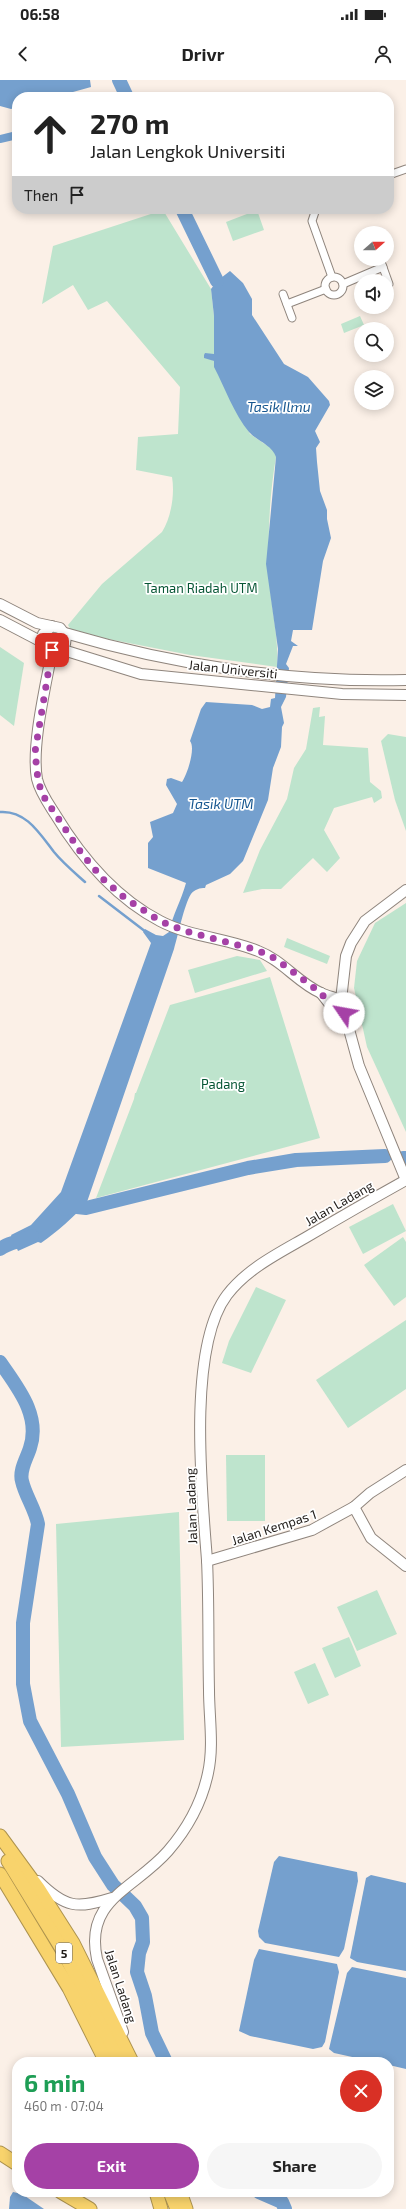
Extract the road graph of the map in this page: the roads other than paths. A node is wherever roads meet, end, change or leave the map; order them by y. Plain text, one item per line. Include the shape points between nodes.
1 (406, 169) edge
2 (394, 173) edge
3 (314, 214) edge
4 (383, 267) joint
5 (385, 274) edge
6 (332, 277) junction
7 (343, 284) junction
8 (326, 289) junction
9 (283, 294) dead end
10 (287, 304) junction
11 (292, 318) dead end
12 (0, 604) edge
13 (0, 620) edge
14 (52, 626) junction
15 (65, 633) junction
16 (42, 642) junction
17 (56, 650) junction
18 (406, 680) edge
19 (406, 695) edge
20 (406, 890) edge
21 (321, 993) junction
22 (341, 1000) junction
23 (344, 1013) junction
24 (406, 1180) edge
25 (406, 1470) edge
26 (354, 1507) junction
27 (207, 1561) junction
28 (406, 1566) edge
29 (0, 1836) edge
30 (0, 1849) edge
31 (19, 1862) junction
32 (0, 1874) edge
33 (115, 1896) junction
34 (104, 2057) edge
35 (116, 2057) edge
36 (130, 2057) edge
37 (131, 2057) edge
38 (0, 2153) edge
39 (12, 2161) edge
40 (70, 2197) edge
41 (157, 2197) edge
42 (172, 2197) edge
43 (182, 2197) edge
44 (90, 2209) edge
45 (161, 2209) edge
46 (176, 2209) edge
47 (186, 2209) edge

1 - 2 street
3 - 6 street via 312,221
4 - 5 street
4 - 7 street
6 - 7 street via 340,278
6 - 8 street via 327,280
7 - 8 street via 343,289 337,295 329,294
8 - 10 street
9 - 10 street
10 - 11 street
12 - 14 street via 21,616
13 - 16 street
14 - 15 street via 60,628
14 - 16 street via 45,630
15 - 17 street via 66,640
15 - 18 street, Jalan Universiti via 147,655 273,673 343,680
16 - 17 street via 46,648
17 - 19 street, Jalan Universiti via 141,674 342,694
17 - 21 street via 35,752 38,780 46,800 82,854 104,880 125,898 160,921 185,931 257,950 276,959
20 - 22 street via 365,920 351,942 346,956
21 - 22 street
21 - 23 street via 332,1007
22 - 23 street
23 - 24 street via 360,1066
24 - 27 street, Jalan Ladang via 254,1268 227,1296 210,1328 204,1354 201,1415
25 - 26 street, Jalan Kempas 1 via 370,1493
26 - 27 street, Jalan Kempas 1 via 312,1530
26 - 28 street via 371,1538
27 - 33 street, Jalan Ladang via 211,1744 208,1773 194,1813 171,1847 130,1886
29 - 31 highway
30 - 35 highway, 5 via 62,1949
31 - 33 street, Jalan Ladang via 50,1893 67,1904 87,1905
31 - 36 highway via 73,1943
32 - 34 highway, 5 via 69,1988
33 - 37 street, Jalan Ladang via 96,1926 95,1948
38 - 39 highway
40 - 44 highway
41 - 45 highway
42 - 46 highway
43 - 47 highway

